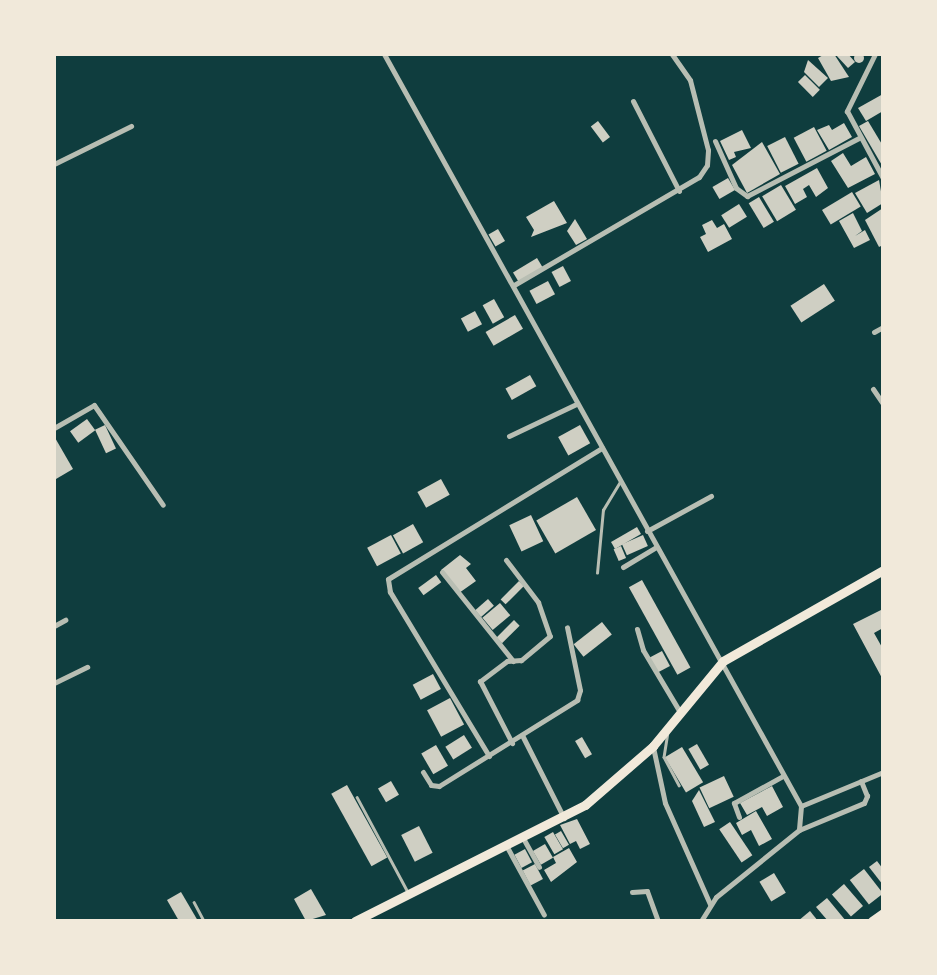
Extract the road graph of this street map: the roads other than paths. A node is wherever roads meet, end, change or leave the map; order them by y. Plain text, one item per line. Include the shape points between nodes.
1 (384, 54) edge
2 (672, 54) edge
3 (875, 54) edge
4 (633, 101) dead end
5 (131, 127) dead end
6 (859, 138) junction
7 (715, 141) dead end
8 (54, 164) edge
9 (883, 178) edge
10 (679, 191) junction
11 (514, 285) junction
12 (883, 327) edge
13 (874, 332) dead end
14 (873, 389) dead end
15 (576, 404) junction
16 (883, 404) edge
17 (54, 428) edge
18 (509, 436) dead end
19 (601, 448) junction
20 (620, 482) junction
21 (711, 495) dead end
22 (163, 505) dead end
23 (647, 531) junction
24 (656, 547) junction
25 (506, 559) dead end
26 (623, 567) dead end
27 (883, 570) edge
28 (442, 572) dead end
29 (597, 573) dead end
30 (65, 620) dead end
31 (54, 626) edge
32 (567, 627) dead end
33 (637, 629) dead end
34 (513, 661) junction
35 (723, 661) junction
36 (87, 667) dead end
37 (54, 683) edge
38 (680, 712) junction
39 (668, 729) junction
40 (523, 737) junction
41 (513, 743) junction
42 (653, 746) junction
43 (489, 756) junction
44 (423, 772) dead end
45 (883, 772) edge
46 (783, 776) junction
47 (861, 781) junction
48 (679, 785) dead end
49 (357, 797) dead end
50 (801, 806) junction
51 (739, 817) dead end
52 (564, 818) junction
53 (799, 830) junction
54 (523, 838) junction
55 (507, 847) junction
56 (539, 867) dead end
57 (408, 892) junction
58 (632, 892) dead end
59 (194, 902) dead end
60 (710, 904) junction
61 (883, 913) edge
62 (544, 915) dead end
63 (204, 921) edge
64 (355, 921) edge
65 (658, 921) edge
66 (701, 921) edge
67 (873, 921) edge

1 - 11 street
2 - 10 street via 690,80 708,150 707,165 699,177
3 - 6 street via 846,111
4 - 10 street
5 - 8 street
6 - 7 street via 747,197 736,188
6 - 9 street
10 - 11 street
11 - 15 street
12 - 13 street
14 - 16 street
15 - 18 street
15 - 19 street
17 - 22 street via 94,405
19 - 20 street
19 - 43 street via 388,579 390,592
20 - 23 street
20 - 29 lane via 603,510
21 - 23 street
23 - 24 street
24 - 26 street
24 - 35 street
25 - 34 street via 538,602 550,636
27 - 35 main road
28 - 34 street
30 - 31 street
32 - 40 street via 580,696
33 - 38 street via 643,650
34 - 41 street via 480,681
35 - 38 main road
35 - 46 street
36 - 37 street
38 - 39 main road
39 - 42 main road
39 - 48 lane via 664,757
40 - 41 street
40 - 52 street
41 - 43 street
42 - 52 main road via 607,789
42 - 60 street via 670,815
43 - 44 street via 439,786 431,785
45 - 47 street
46 - 50 street
46 - 51 street via 734,803
47 - 50 street
47 - 53 street via 867,796 864,803
49 - 57 lane
50 - 53 street
52 - 54 main road
53 - 60 street
54 - 55 main road
54 - 56 street
55 - 57 main road
55 - 62 street
57 - 64 main road
58 - 65 street via 647,891
59 - 63 lane
60 - 66 street
61 - 67 main road

